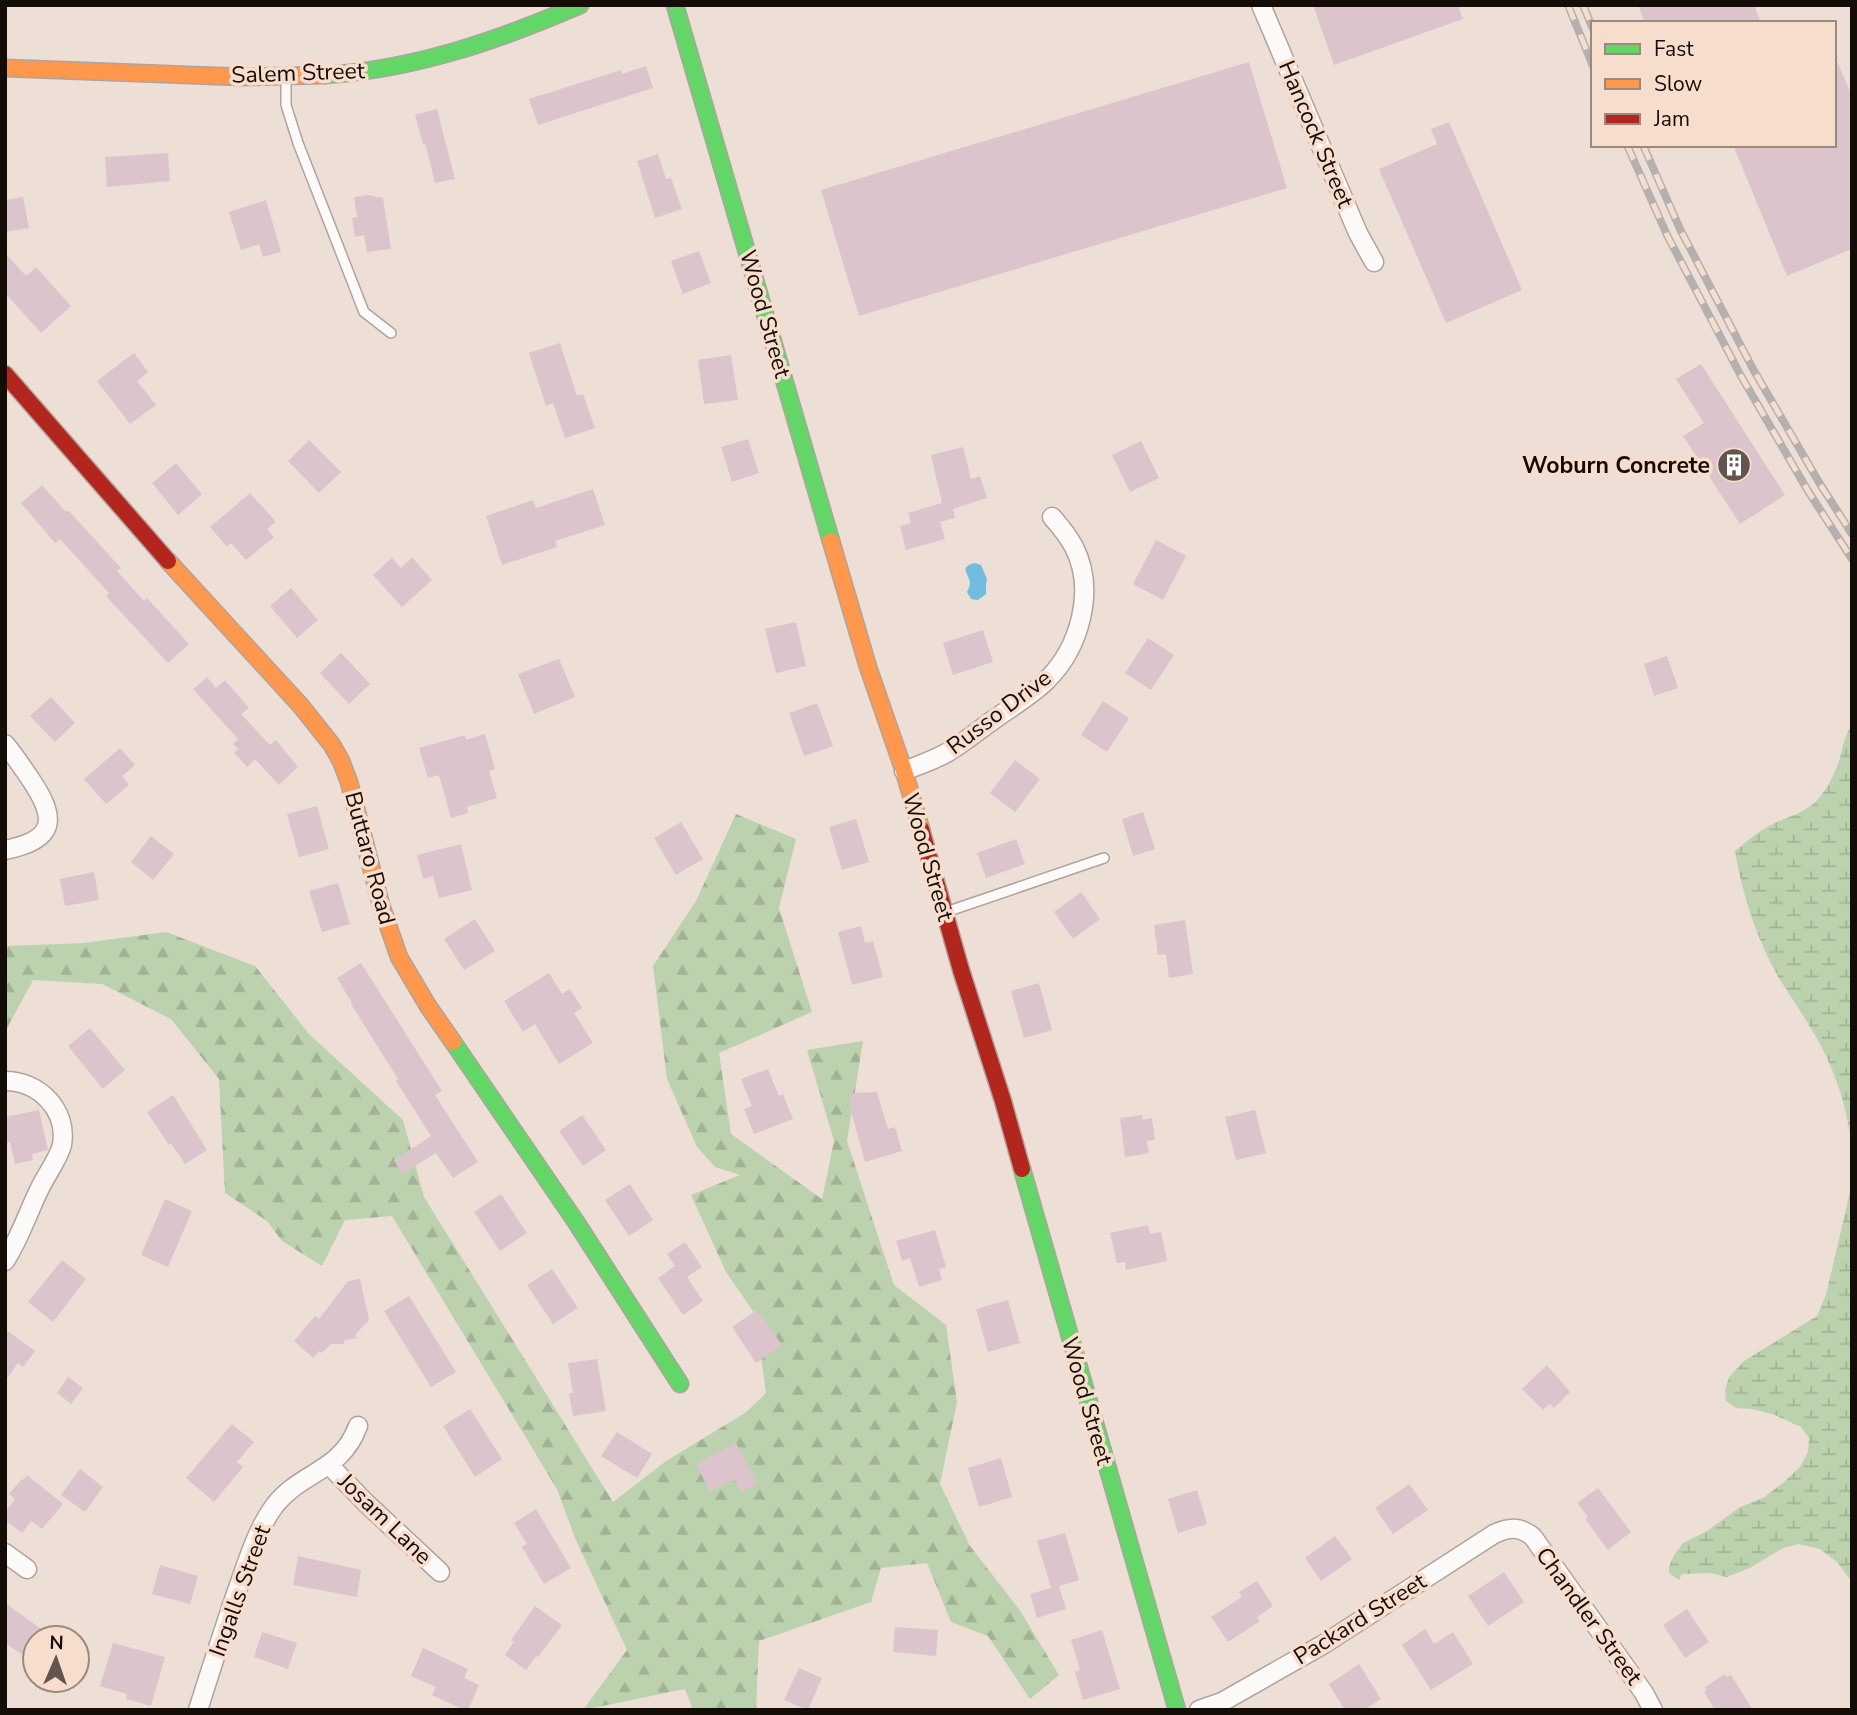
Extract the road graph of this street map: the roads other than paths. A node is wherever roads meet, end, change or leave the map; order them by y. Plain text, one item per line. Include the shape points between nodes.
1 (580, 5) edge
2 (675, 5) edge
3 (1261, 5) edge
4 (5, 68) edge
5 (285, 76) junction
6 (1374, 262) dead end
7 (390, 333) dead end
8 (5, 374) edge
9 (1052, 517) dead end
10 (5, 744) edge
11 (904, 771) junction
12 (5, 850) edge
13 (1104, 858) dead end
14 (944, 913) junction
15 (5, 1081) edge
16 (5, 1261) edge
17 (680, 1384) dead end
18 (358, 1426) dead end
19 (329, 1465) junction
20 (1519, 1529) joint
21 (5, 1553) edge
22 (27, 1569) dead end
23 (440, 1572) dead end
24 (198, 1710) edge
25 (1177, 1710) edge
26 (1199, 1710) edge
27 (1653, 1710) edge

1 - 5 street, Salem Street via 411,63
2 - 11 street, Wood Street via 868,667
3 - 6 street, Hancock Street
4 - 5 street, Salem Street
5 - 7 lane via 286,105 298,143 364,312
8 - 17 street, Buttaro Road via 332,744 349,782 399,957
9 - 11 street, Russo Drive via 1075,550 1083,574 1080,625 1070,648 1038,688 946,753
10 - 12 street via 48,813 48,822 37,839
11 - 14 street, Wood Street
13 - 14 lane
14 - 25 street, Wood Street via 1003,1101
15 - 16 street via 27,1085 48,1097 60,1123 62,1142
18 - 19 street, Ingalls Street via 350,1444
19 - 23 street, Josam Lane
19 - 24 street, Ingalls Street via 291,1489 264,1521
20 - 26 street, Packard Street via 1494,1534 1324,1644 1222,1702
20 - 27 street, Chandler Street via 1533,1537
21 - 22 street

